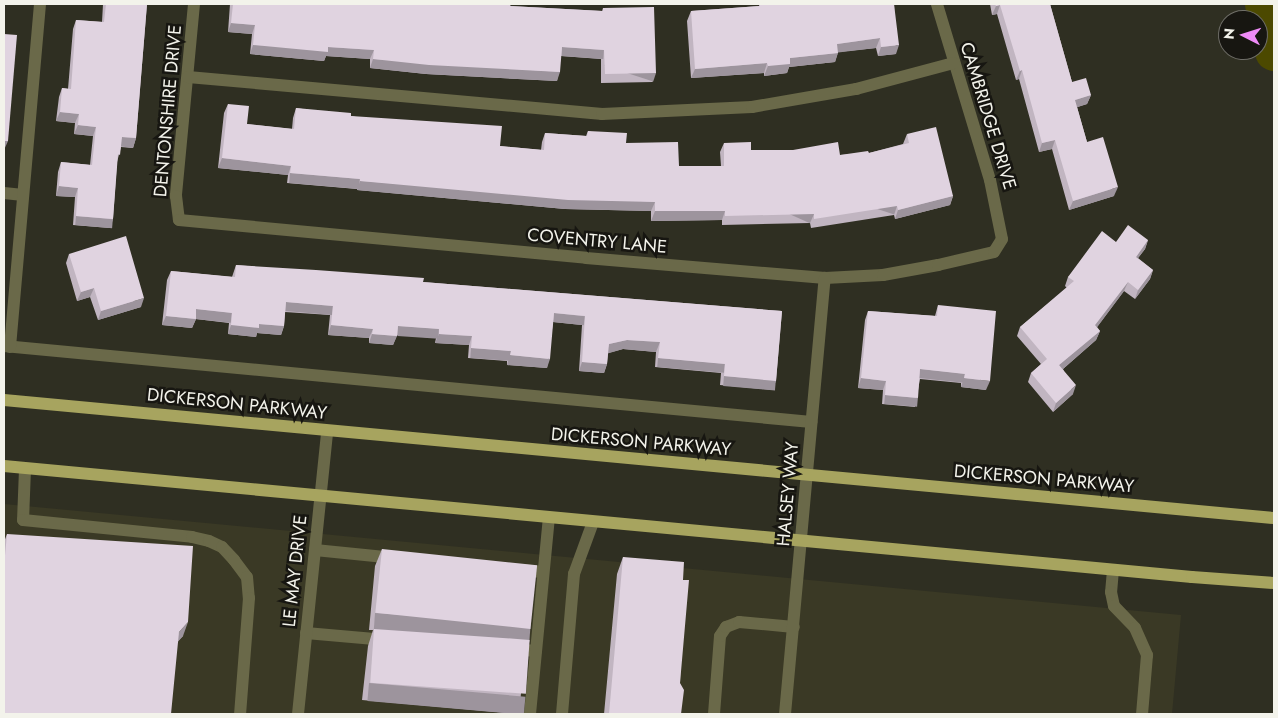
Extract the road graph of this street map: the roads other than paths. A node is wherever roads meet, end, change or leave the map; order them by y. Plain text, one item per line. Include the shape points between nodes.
1 (40, 4) edge
2 (194, 4) edge
3 (937, 4) edge
4 (954, 63) junction
5 (188, 78) junction
6 (4, 193) edge
7 (23, 194) junction
8 (179, 220) joint
9 (1002, 240) joint
10 (825, 278) junction
11 (7, 347) edge
12 (4, 400) edge
13 (812, 422) junction
14 (327, 431) junction
15 (4, 466) edge
16 (25, 468) junction
17 (808, 475) junction
18 (320, 497) junction
19 (549, 518) junction
20 (1274, 518) edge
21 (593, 522) junction
22 (802, 542) junction
23 (315, 550) junction
24 (403, 559) edge
25 (507, 569) edge
26 (1113, 570) junction
27 (543, 572) junction
28 (1274, 582) edge
29 (794, 627) junction
30 (306, 633) junction
31 (404, 641) edge
32 (499, 648) edge
33 (536, 651) junction
34 (240, 714) edge
35 (298, 714) edge
36 (530, 714) edge
37 (562, 714) edge
38 (714, 714) edge
39 (785, 714) edge
40 (1142, 714) edge

1 - 7 street
2 - 5 street, DENTONSHIRE DRIVE
3 - 4 street, CAMBRIDGE DRIVE
4 - 5 street via 856,90 752,108 602,114
4 - 9 street, CAMBRIDGE DRIVE via 990,180
5 - 8 street, DENTONSHIRE DRIVE via 176,196
6 - 7 street
7 - 11 street
8 - 10 street, COVENTRY LANE
9 - 10 street, COVENTRY LANE via 994,252 938,265 883,275
10 - 13 street, HALSEY WAY
11 - 13 street
12 - 14 main road, DICKERSON PARKWAY
13 - 17 street, HALSEY WAY
14 - 17 main road, DICKERSON PARKWAY
14 - 18 street, LE MAY DRIVE
15 - 16 main road
16 - 18 main road
16 - 34 street via 23,520 192,537 222,547 234,560 247,577 250,598
17 - 20 main road, DICKERSON PARKWAY
17 - 22 street, HALSEY WAY
18 - 19 main road
18 - 23 street, LE MAY DRIVE
19 - 21 main road
19 - 27 street
21 - 22 main road
21 - 37 street via 574,574
22 - 26 main road
22 - 29 street, HALSEY WAY
23 - 24 street
23 - 30 street, LE MAY DRIVE
25 - 27 street
26 - 28 main road
26 - 40 street via 1110,592 1114,606 1135,628 1147,655
27 - 33 street
29 - 38 street via 738,622 726,627 720,636
29 - 39 street, HALSEY WAY
30 - 31 street
30 - 35 street, LE MAY DRIVE
32 - 33 street
33 - 36 street

